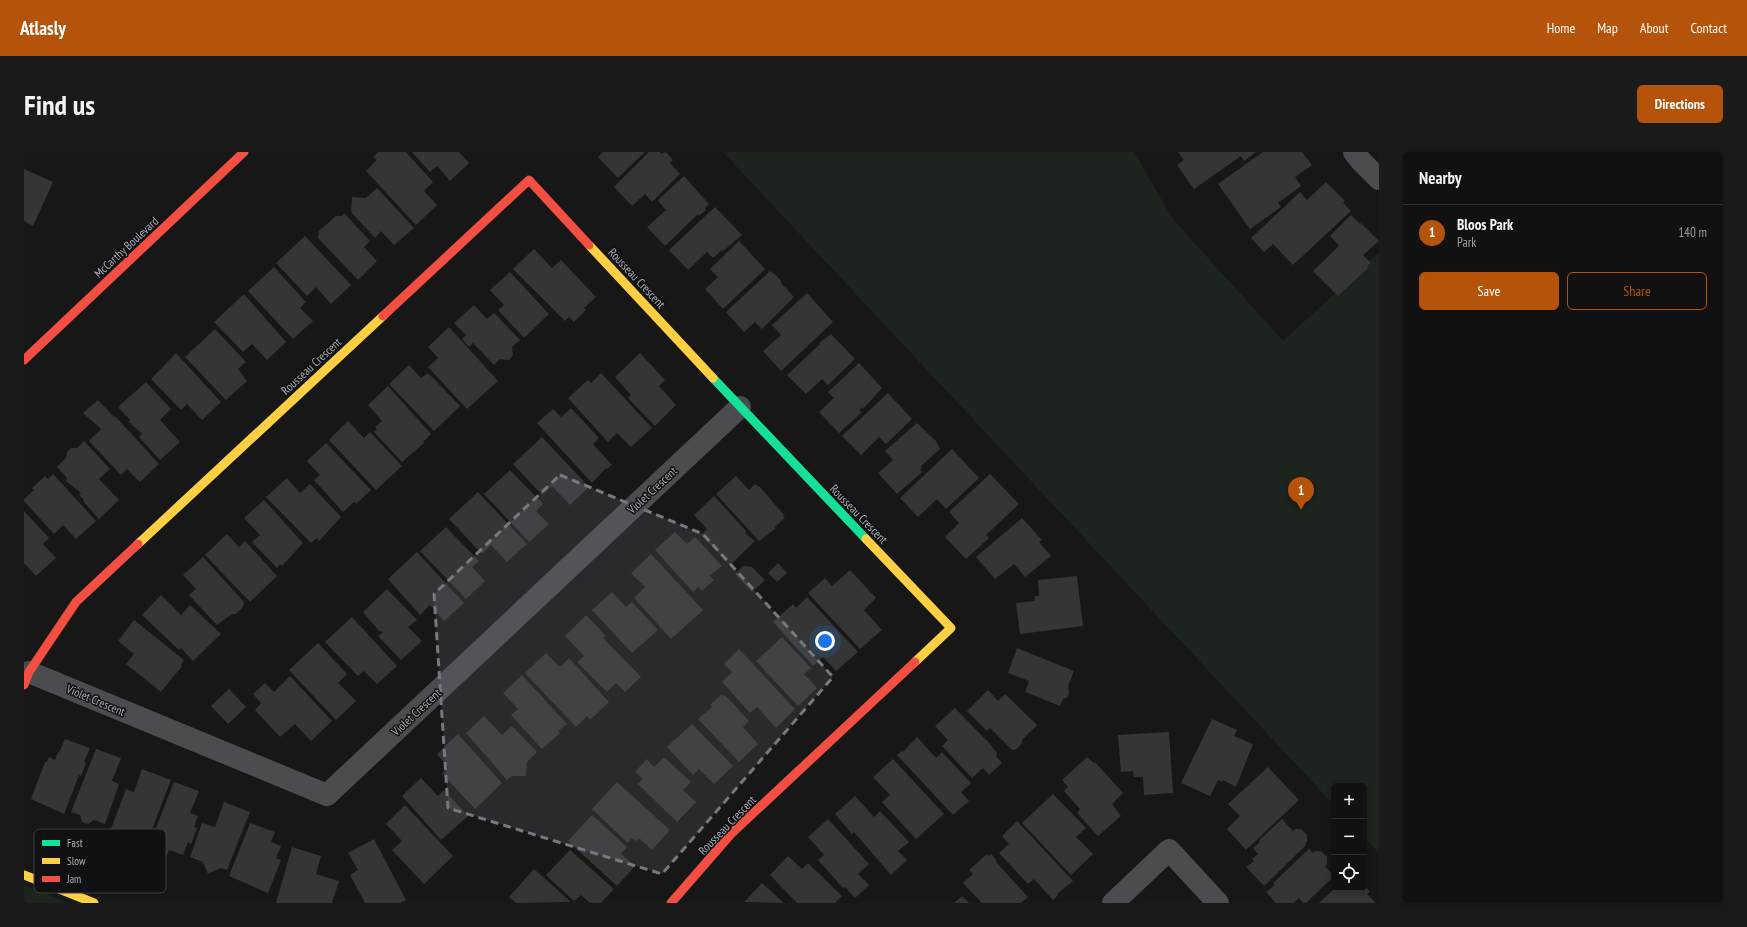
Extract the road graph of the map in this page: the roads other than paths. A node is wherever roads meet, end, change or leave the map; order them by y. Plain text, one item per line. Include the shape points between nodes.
1 (244, 152) edge
2 (1354, 152) edge
3 (1379, 179) edge
4 (24, 360) edge
5 (740, 407) junction
6 (26, 678) edge
7 (24, 875) edge
8 (34, 879) edge
9 (69, 893) edge
10 (94, 903) edge
11 (671, 903) edge
12 (1112, 903) edge
13 (1218, 903) edge

1 - 4 street, McCarthy Boulevard
2 - 3 street
5 - 6 street, Violet Crescent via 327,796
5 - 6 street, Rousseau Crescent via 529,180 76,602
5 - 11 street, Rousseau Crescent via 951,628 731,834
7 - 8 street
9 - 10 street
12 - 13 street via 1169,850

